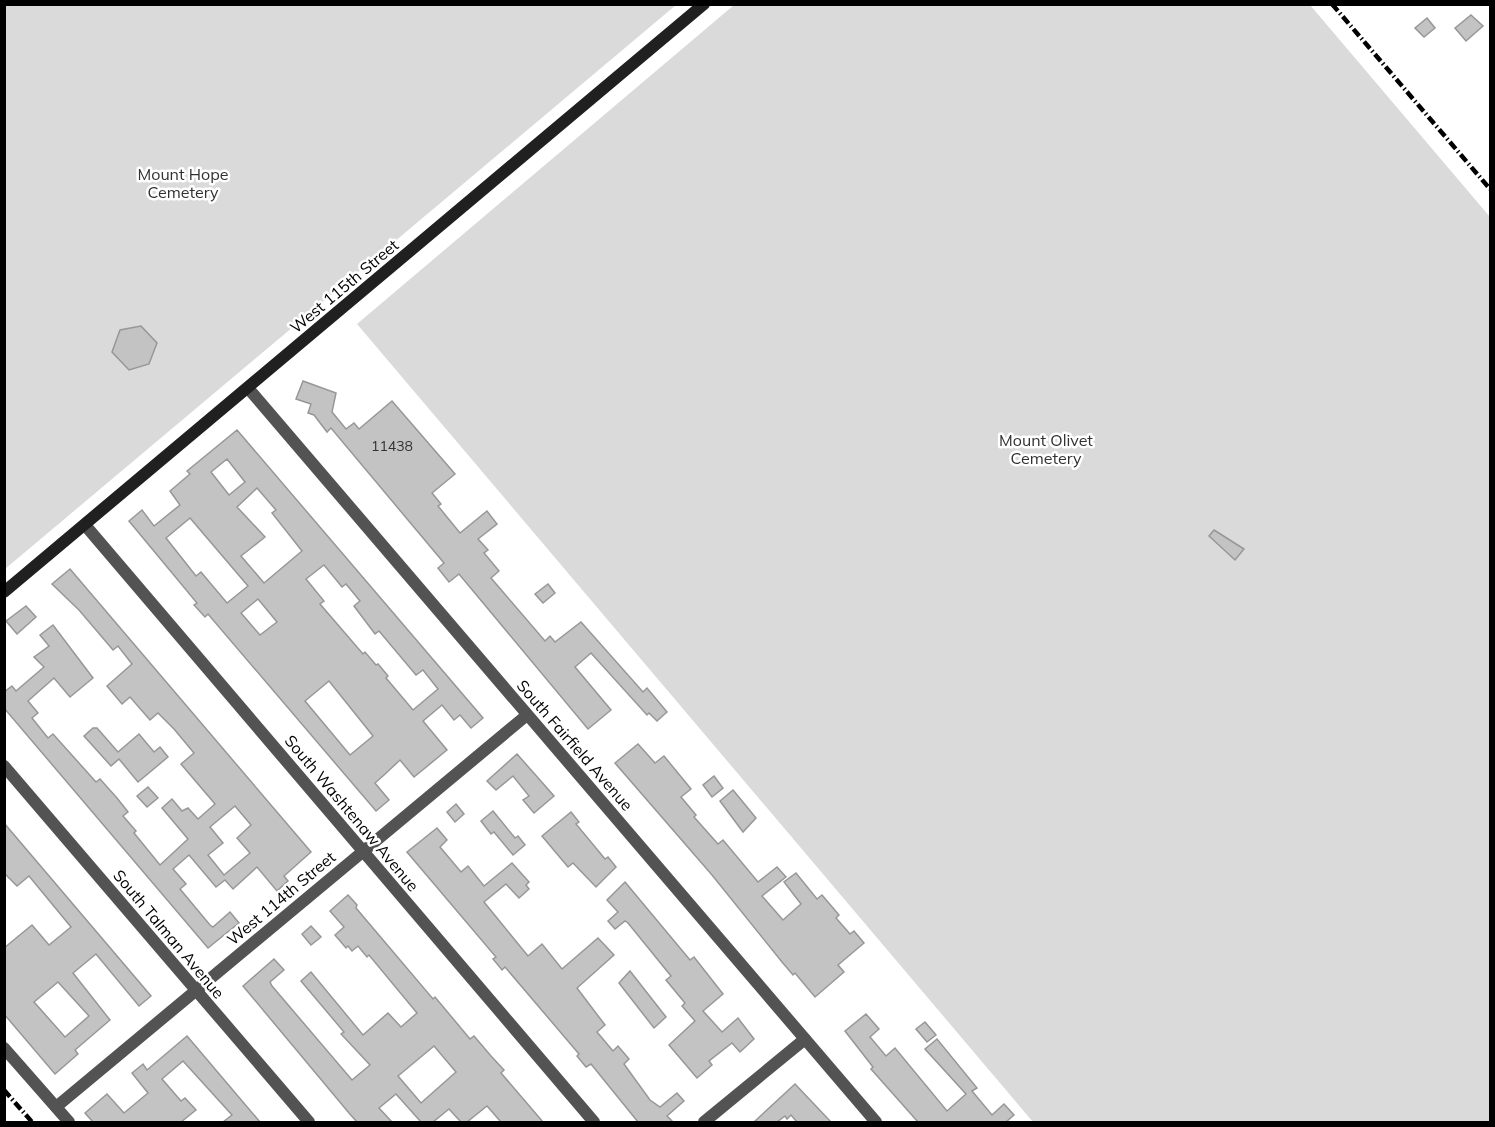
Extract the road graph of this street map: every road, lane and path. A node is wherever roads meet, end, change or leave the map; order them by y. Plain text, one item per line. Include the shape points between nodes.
1 (704, 4) edge
2 (248, 388) junction
3 (85, 525) junction
4 (4, 592) edge
5 (527, 715) junction
6 (4, 766) edge
7 (363, 852) junction
8 (196, 991) junction
9 (805, 1039) junction
10 (4, 1048) edge
11 (56, 1107) junction
12 (69, 1122) edge
13 (309, 1122) edge
14 (594, 1122) edge
15 (704, 1122) edge
16 (876, 1122) edge

1 - 2 street, West 115th Street
2 - 3 street, West 115th Street
2 - 5 street, South Fairfield Avenue
3 - 4 street, West 115th Street
3 - 7 street, South Washtenaw Avenue
5 - 7 street, West 114th Street
5 - 9 street, South Fairfield Avenue
6 - 8 street, South Talman Avenue
7 - 8 street, West 114th Street
7 - 14 street, South Washtenaw Avenue
8 - 11 street, West 114th Street
8 - 13 street, South Talman Avenue
9 - 15 street
9 - 16 street, South Fairfield Avenue
10 - 11 street
11 - 12 street

